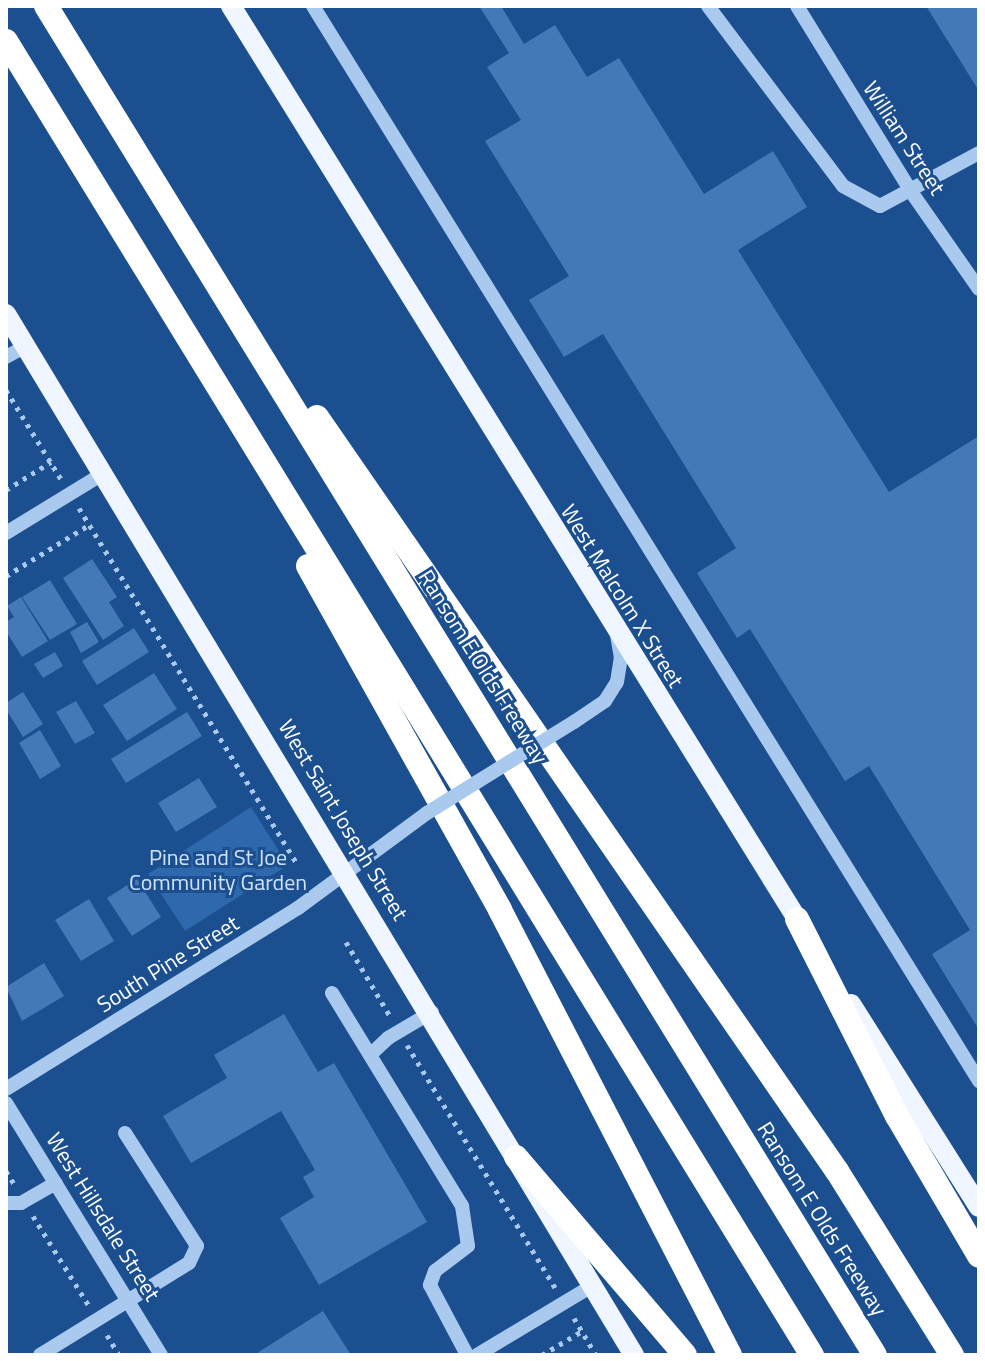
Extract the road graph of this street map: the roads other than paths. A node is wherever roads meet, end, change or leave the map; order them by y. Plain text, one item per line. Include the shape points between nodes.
1 (46, 6) edge
2 (231, 6) edge
3 (313, 6) edge
4 (708, 6) edge
5 (797, 6) edge
6 (6, 41) edge
7 (979, 153) edge
8 (912, 193) junction
9 (185, 230) junction
10 (979, 289) edge
11 (6, 314) edge
12 (172, 314) junction
13 (26, 346) junction
14 (6, 357) edge
15 (104, 473) junction
16 (6, 533) edge
17 (615, 629) junction
18 (345, 869) junction
19 (797, 919) junction
20 (332, 993) dead end
21 (432, 1012) junction
22 (370, 1055) junction
23 (979, 1081) edge
24 (6, 1089) edge
25 (6, 1103) edge
26 (125, 1133) dead end
27 (516, 1157) junction
28 (56, 1183) junction
29 (6, 1203) edge
30 (979, 1207) edge
31 (979, 1256) edge
32 (592, 1286) junction
33 (128, 1300) junction
34 (45, 1354) edge
35 (161, 1355) edge
36 (467, 1355) edge
37 (477, 1355) edge
38 (634, 1355) edge
39 (685, 1355) edge
40 (730, 1355) edge
41 (812, 1355) edge
42 (875, 1355) edge
43 (952, 1355) edge

1 - 9 highway, Ransom E Olds Freeway
2 - 17 main road, West Malcolm X Street
3 - 23 street
4 - 8 street via 843,186 880,206
5 - 8 street, William Street
6 - 12 highway
7 - 8 street
8 - 10 street, William Street
9 - 42 highway, Ransom E Olds Freeway
9 - 43 highway via 837,1171
11 - 13 main road, West Saint Joseph Street
12 - 40 highway via 500,910
12 - 41 highway
13 - 14 street
13 - 15 main road, West Saint Joseph Street
15 - 16 street
15 - 18 main road, West Saint Joseph Street
17 - 18 street, South Pine Street, bridge via 621,658 617,682 605,701
17 - 19 main road, West Malcolm X Street
18 - 21 main road, West Saint Joseph Street
18 - 24 street, South Pine Street via 298,908
19 - 30 main road, West Malcolm X Street
19 - 31 highway via 897,1116
20 - 22 street
21 - 22 street
21 - 27 main road, West Saint Joseph Street
22 - 36 street via 462,1206 468,1246 435,1271 430,1285
25 - 28 street, West Hillsdale Street
26 - 33 street via 197,1246 189,1263
27 - 32 main road, West Saint Joseph Street
27 - 39 highway
28 - 29 street via 24,1201
28 - 33 street, West Hillsdale Street
32 - 37 street
32 - 38 main road, West Saint Joseph Street
33 - 34 street
33 - 35 street, West Hillsdale Street

